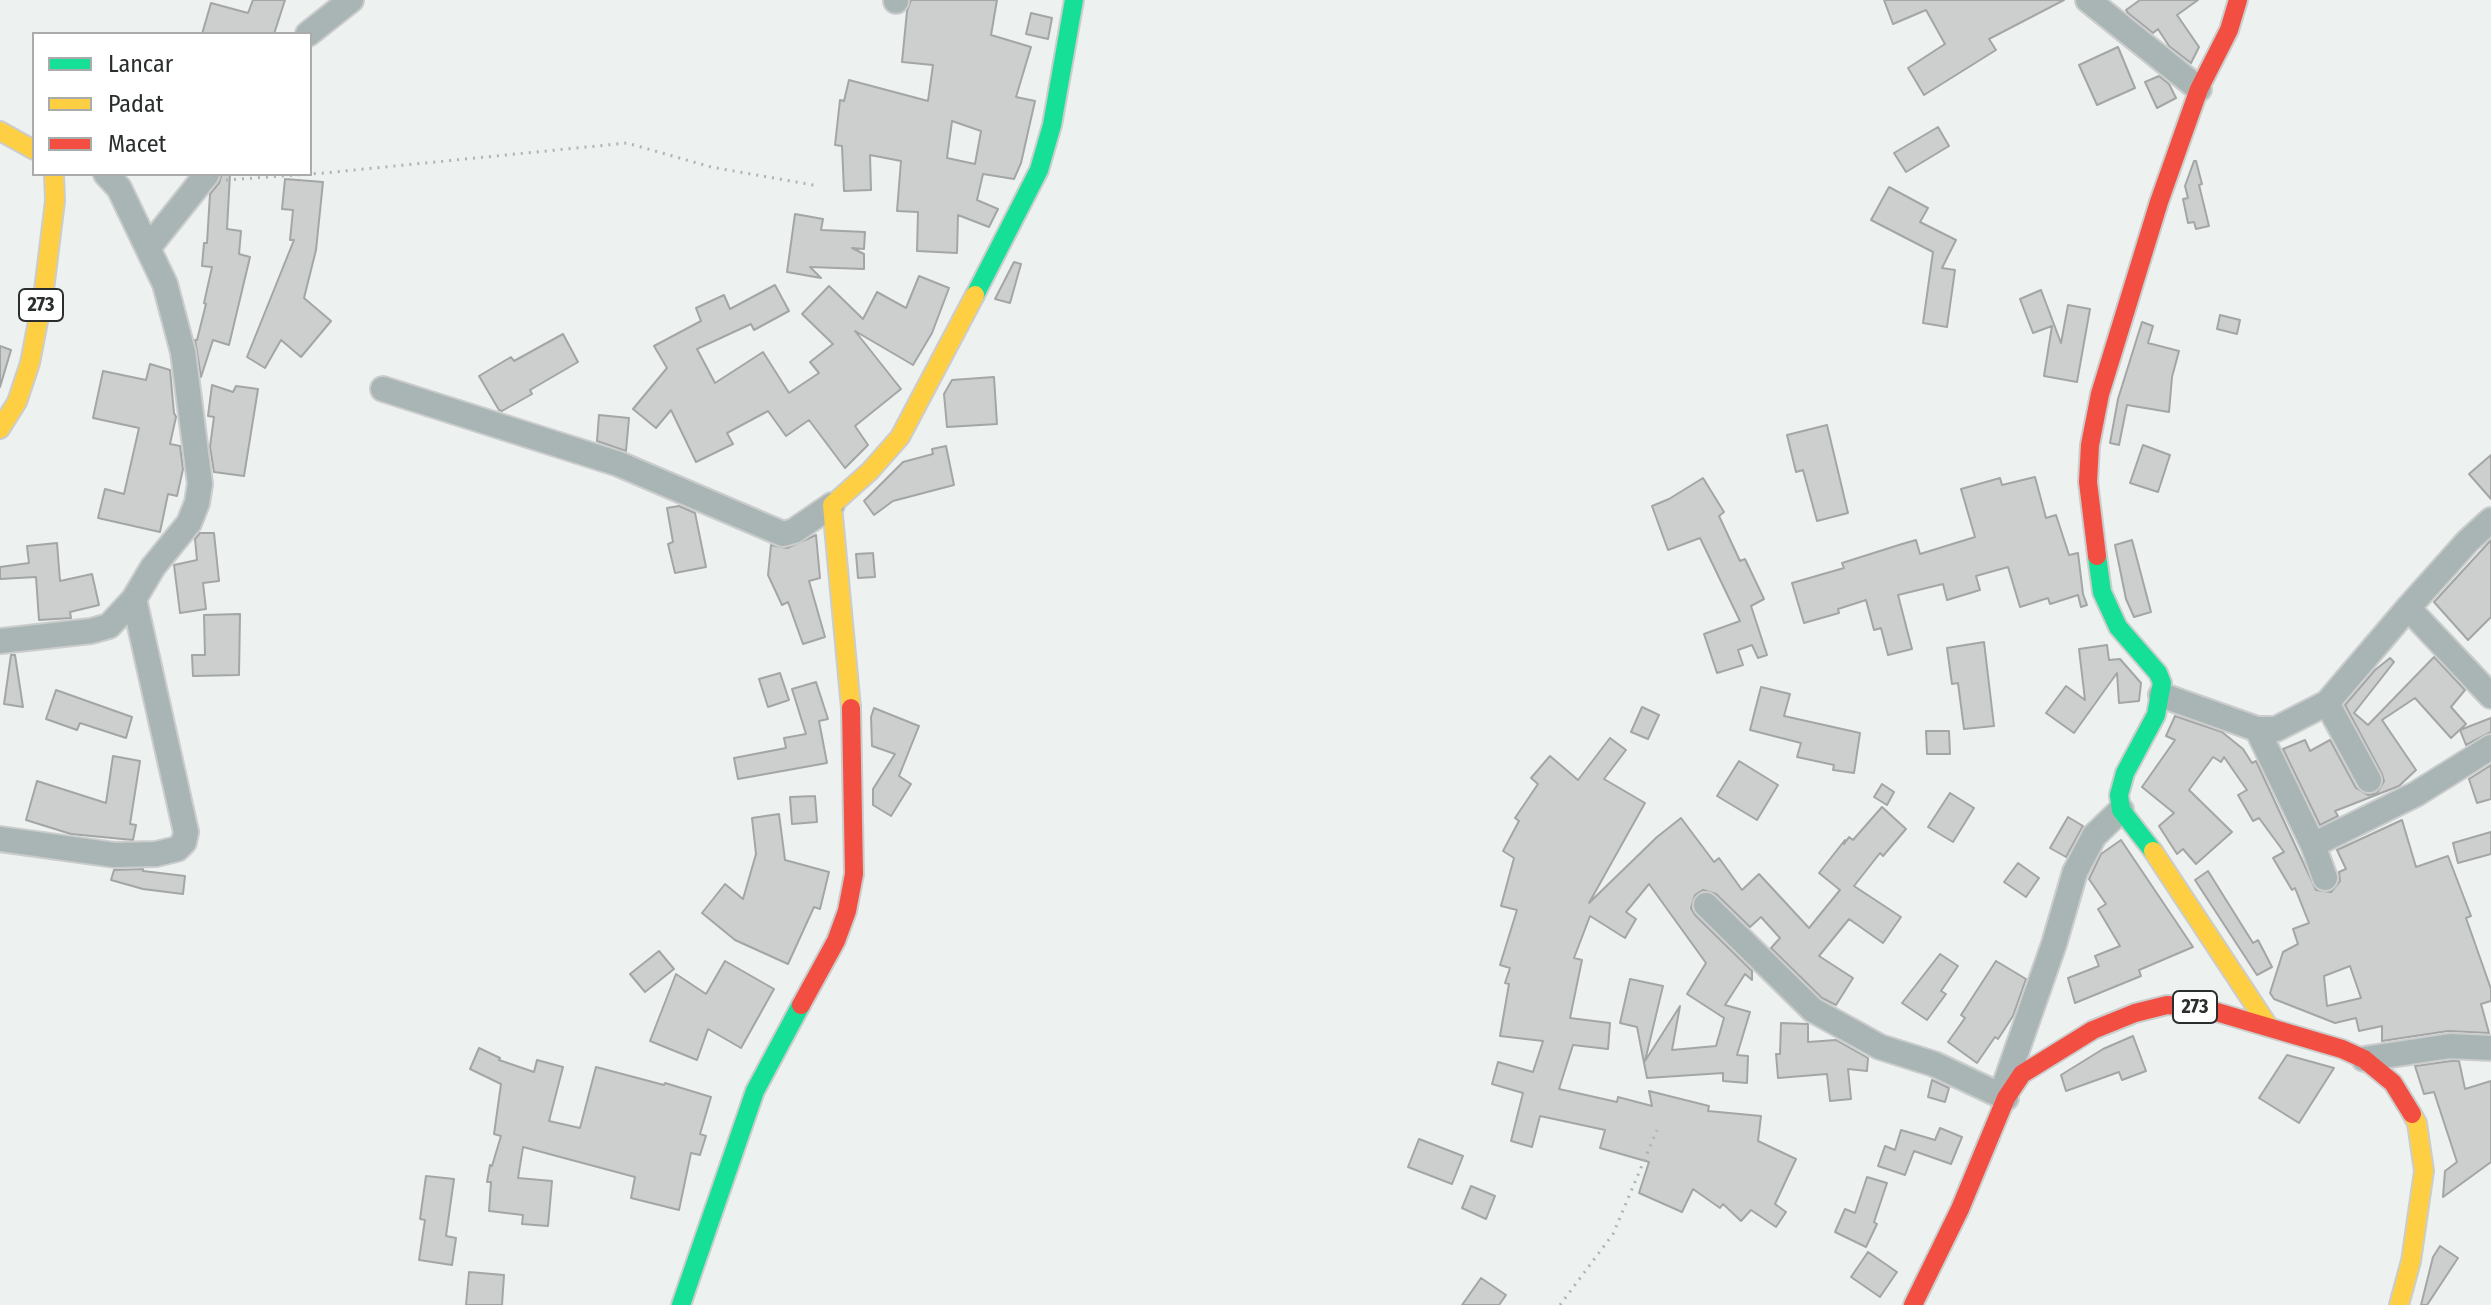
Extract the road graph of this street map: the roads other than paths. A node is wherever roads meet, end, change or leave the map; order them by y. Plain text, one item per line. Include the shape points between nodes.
1 (351, 0) edge
2 (2088, 0) edge
3 (2238, 0) edge
4 (1069, 1) edge
5 (311, 32) edge
6 (2199, 89) junction
7 (0, 131) edge
8 (32, 149) edge
9 (54, 176) edge
10 (108, 176) edge
11 (205, 178) edge
12 (148, 248) junction
13 (383, 389) dead end
14 (0, 429) edge
15 (832, 505) junction
16 (2491, 520) edge
17 (134, 599) junction
18 (2408, 608) junction
19 (0, 641) edge
20 (2161, 695) junction
21 (2491, 696) edge
22 (2327, 703) junction
23 (2257, 729) junction
24 (2491, 747) edge
25 (2369, 780) dead end
26 (2121, 810) junction
27 (0, 839) edge
28 (2313, 845) junction
29 (2325, 878) dead end
30 (1706, 905) dead end
31 (2269, 1027) junction
32 (2491, 1048) edge
33 (2364, 1059) junction
34 (2003, 1097) junction
35 (681, 1305) edge
36 (1913, 1305) edge
37 (2399, 1305) edge

1 - 5 street
2 - 6 street
3 - 6 street
4 - 15 street via 1052,125 1039,170 900,437
6 - 20 street via 2100,394 2090,445 2088,482 2102,592 2118,627 2158,673
7 - 8 street
9 - 14 street, 273 via 44,290 30,363 17,402
10 - 12 street
11 - 12 street
12 - 17 street via 165,284 183,352 200,484 189,523
13 - 15 street via 619,464 783,534
15 - 35 street via 854,771 850,899 836,941 755,1091
16 - 18 street
17 - 19 street via 109,626
17 - 27 street via 184,842 156,854 115,855
18 - 21 street
18 - 22 street
20 - 23 street
20 - 26 street via 2125,773
22 - 23 street via 2276,729
22 - 25 street
23 - 28 street
24 - 28 street via 2416,794
26 - 31 street
26 - 34 street via 2094,836 2075,872
28 - 29 street
30 - 34 street via 1813,1010 1880,1047 1934,1064
31 - 33 street, 273
31 - 34 street, 273 via 2203,1008 2154,1006 2056,1051 2022,1074
32 - 33 street via 2450,1046
33 - 37 street, 273 via 2393,1083 2417,1123 2422,1143 2419,1221
34 - 36 street, 273 via 1960,1209

